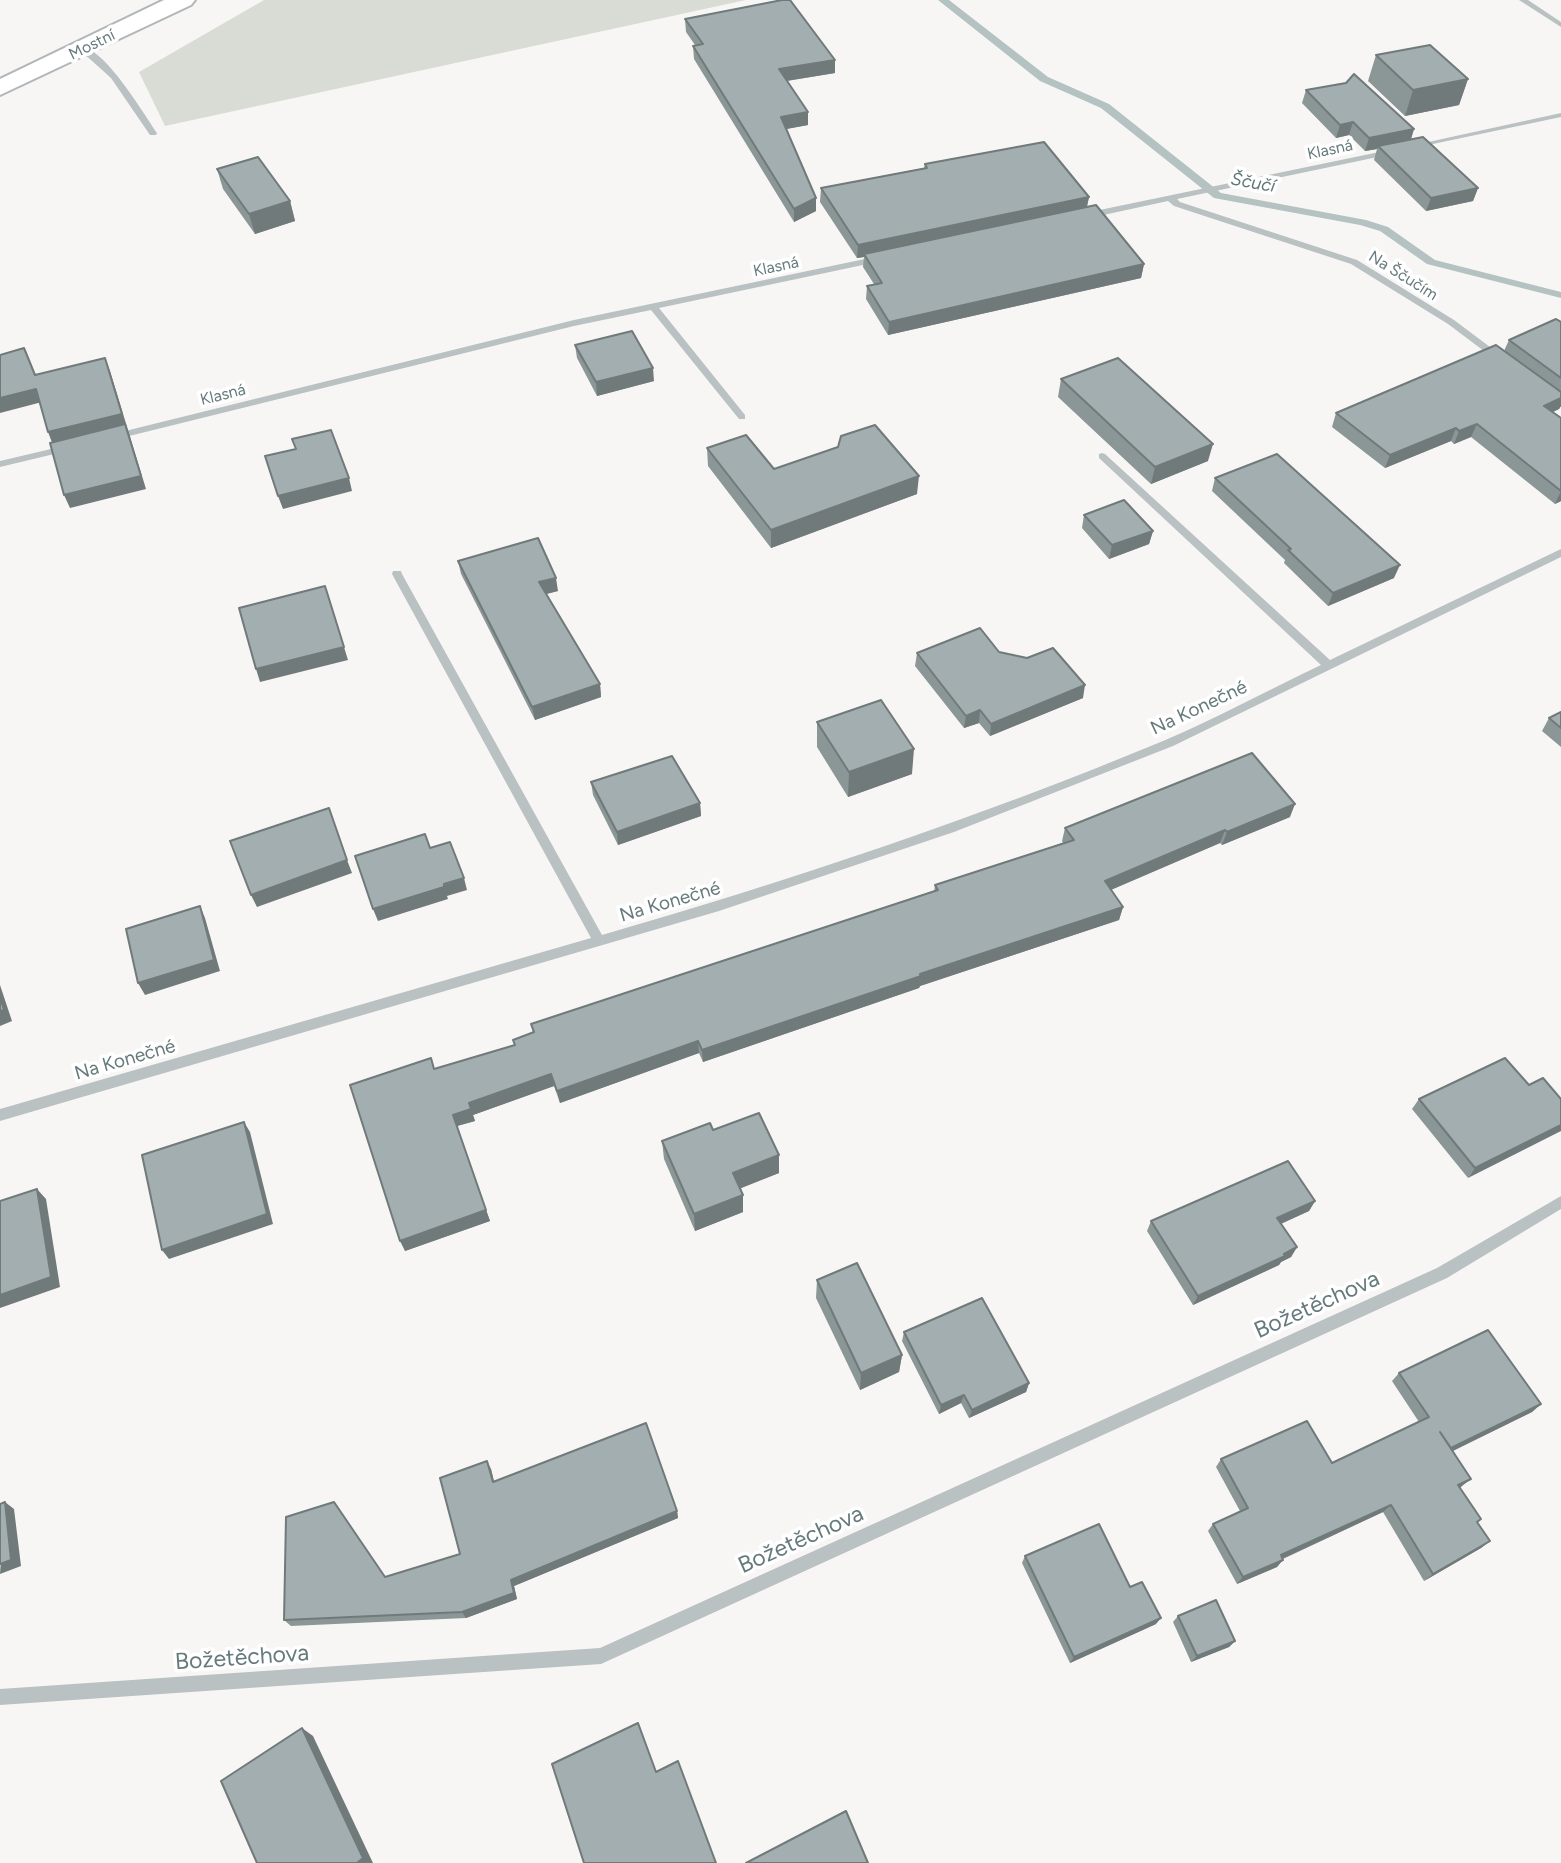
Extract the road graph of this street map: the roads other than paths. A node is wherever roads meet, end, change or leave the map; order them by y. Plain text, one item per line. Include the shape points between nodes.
1 (183, 0) edge
2 (1523, 0) edge
3 (1561, 25) edge
4 (84, 50) junction
5 (0, 88) edge
6 (1561, 115) edge
7 (153, 133) dead end
8 (1170, 198) junction
9 (1079, 217) edge
10 (896, 256) edge
11 (654, 307) junction
12 (1506, 363) edge
13 (742, 417) dead end
14 (106, 438) edge
15 (79, 445) edge
16 (1102, 456) dead end
17 (0, 464) edge
18 (1561, 553) edge
19 (397, 574) dead end
20 (1329, 666) junction
21 (599, 941) junction
22 (0, 1115) edge
23 (1561, 1202) edge
24 (0, 1697) edge

1 - 4 main road, Mostní
2 - 3 street
4 - 5 main road, Mostní
4 - 7 street via 116,78
6 - 8 street, Klasná
8 - 9 street, Klasná
8 - 12 street, Na Ščučím via 1354,262 1451,322
10 - 11 street, Klasná
11 - 13 street
11 - 14 street, Klasná
15 - 17 street
16 - 20 street
18 - 20 street, Na Konečné
19 - 21 street
20 - 21 street, Na Konečné via 1169,743 950,828
21 - 22 street, Na Konečné
23 - 24 street, Božetěchova via 1442,1273 601,1656

